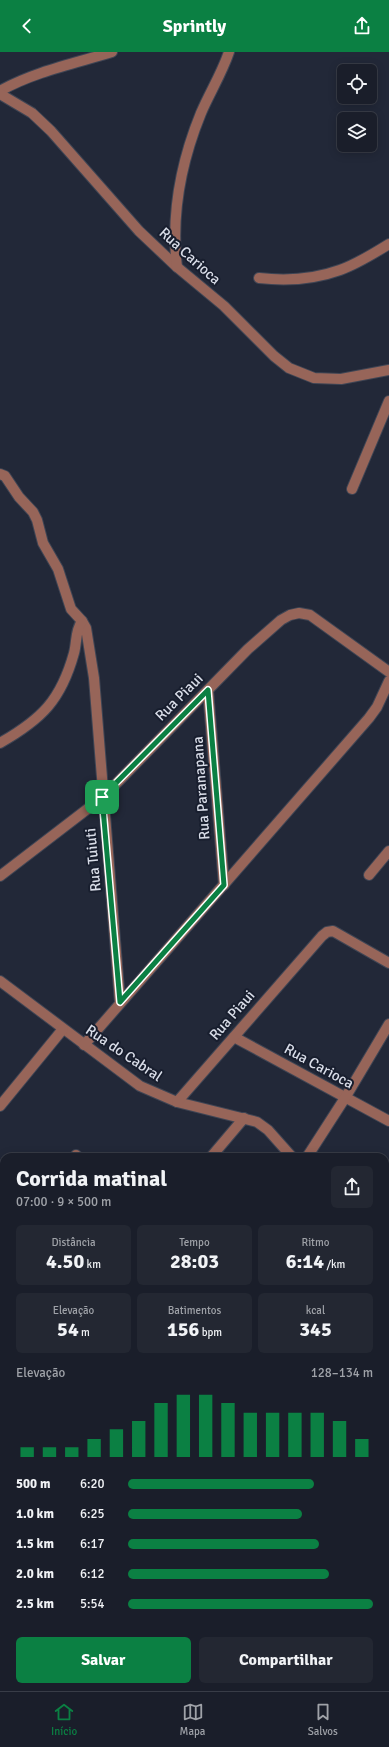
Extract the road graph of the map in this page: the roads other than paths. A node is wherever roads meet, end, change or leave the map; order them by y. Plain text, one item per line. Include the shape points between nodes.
1 (112, 52) edge
2 (229, 52) edge
3 (0, 93) edge
4 (389, 244) edge
5 (177, 267) junction
6 (259, 278) dead end
7 (389, 370) edge
8 (389, 401) edge
9 (2, 475) edge
10 (352, 489) dead end
11 (82, 621) junction
12 (389, 672) edge
13 (389, 681) edge
14 (208, 690) junction
15 (0, 743) edge
16 (102, 797) junction
17 (389, 851) edge
18 (369, 875) dead end
19 (0, 876) edge
20 (224, 885) junction
21 (389, 963) edge
22 (0, 981) edge
23 (120, 1002) junction
24 (389, 1024) edge
25 (63, 1029) junction
26 (234, 1037) junction
27 (84, 1045) junction
28 (345, 1098) junction
29 (177, 1102) junction
30 (0, 1106) edge
31 (244, 1118) junction
32 (389, 1121) edge
33 (214, 1153) edge
34 (288, 1153) edge
35 (310, 1153) edge

1 - 3 street via 10,85
2 - 5 street via 201,113 184,165 174,237
3 - 5 street, Rua Carioca via 32,113 51,131 139,231
4 - 6 street via 340,270 318,276 291,279
5 - 7 street, Rua Carioca via 224,306 274,356 290,368 314,378 341,380
8 - 10 street
9 - 11 street via 35,516 43,543 58,569 71,610
11 - 15 street via 77,631 70,665 56,697 34,721
11 - 16 street, Rua Tuiuti via 94,678
12 - 14 street, Rua Piaui via 310,615 299,613 281,620
13 - 20 street via 369,718
14 - 16 street, Rua Piaui
14 - 20 street, Rua Paranapana
16 - 19 street, Rua Piaui
16 - 23 street, Rua Tuiuti
17 - 18 street
20 - 23 street
21 - 26 street, Rua Piaui via 333,931 327,932 316,940
22 - 25 street, Rua do Cabral
23 - 27 street
24 - 28 street
25 - 27 street, Rua do Cabral
25 - 30 street
26 - 28 street, Rua Carioca
26 - 29 street, Rua Piaui
27 - 29 street, Rua do Cabral via 140,1086
28 - 32 street, Rua Carioca
28 - 35 street
29 - 31 street, Rua do Cabral
31 - 33 street
31 - 34 street, Rua do Cabral via 268,1130

